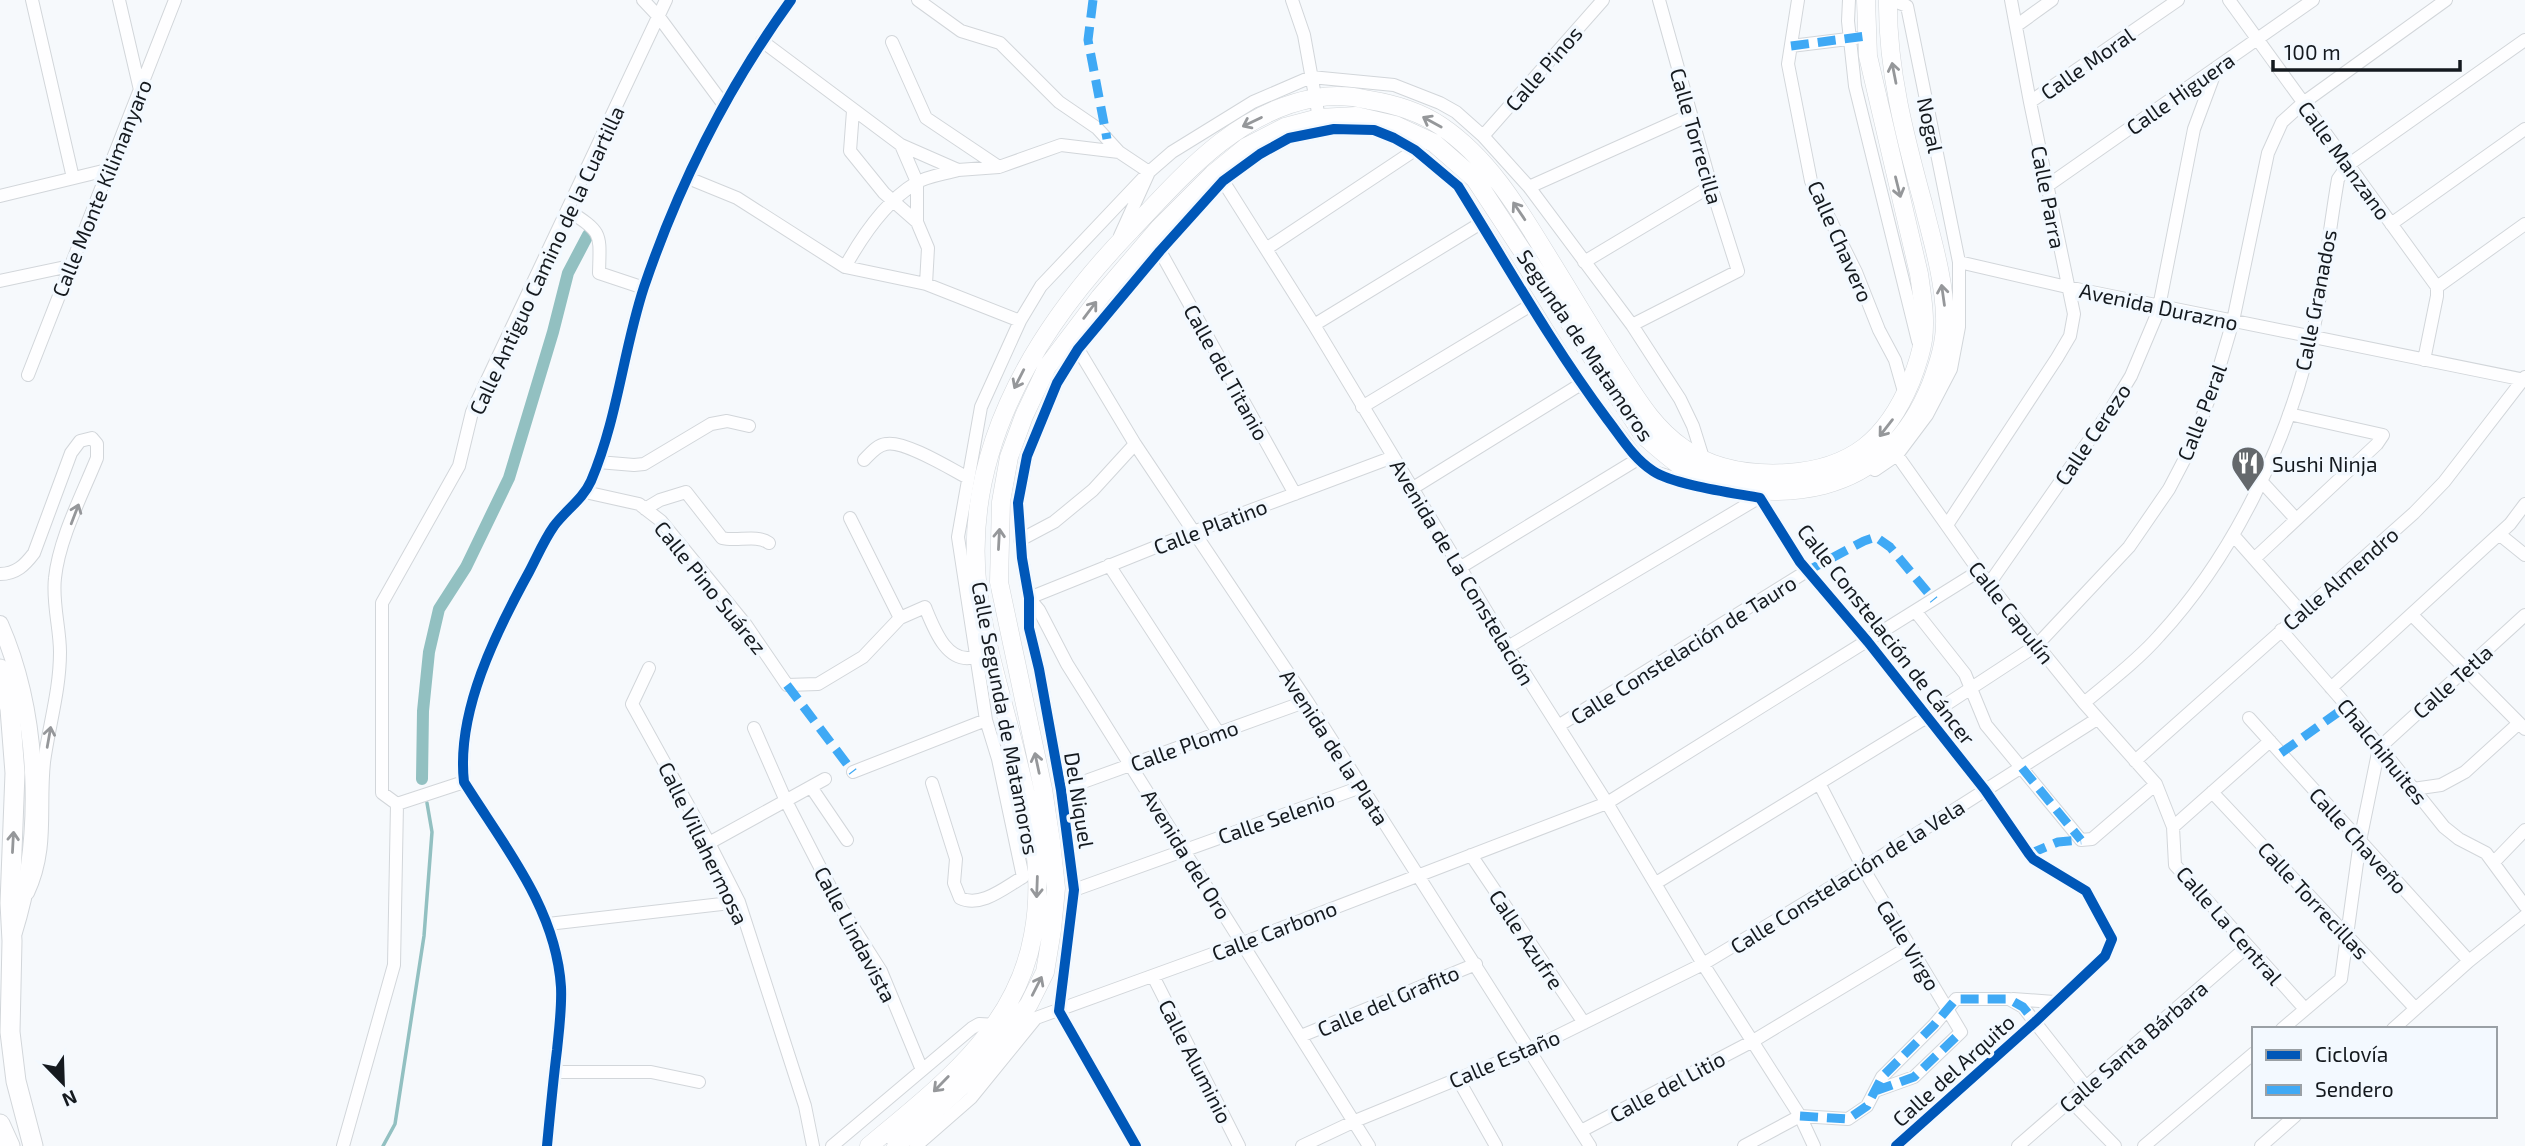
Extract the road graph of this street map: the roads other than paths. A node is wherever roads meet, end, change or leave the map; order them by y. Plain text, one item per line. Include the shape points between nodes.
1 (32, 0) edge
2 (119, 0) edge
3 (175, 0) edge
4 (643, 0) edge
5 (666, 0) edge
6 (791, 0) edge
7 (918, 0) edge
8 (1292, 0) edge
9 (1603, 0) edge
10 (1659, 0) edge
11 (1798, 0) edge
12 (1849, 0) edge
13 (1866, 0) edge
14 (1889, 0) edge
15 (2011, 0) edge
16 (2052, 0) edge
17 (2178, 0) edge
18 (2229, 0) edge
19 (2313, 0) edge
20 (2446, 0) edge
21 (1911, 3) edge
22 (1594, 5) edge
23 (659, 16) junction
24 (2016, 26) junction
25 (1858, 37) junction
26 (2258, 39) junction
27 (2525, 40) edge
28 (762, 41) junction
29 (892, 42) dead end
30 (1791, 46) junction
31 (2217, 67) junction
32 (1311, 77) junction
33 (140, 90) junction
34 (1315, 98) junction
35 (2030, 102) junction
36 (2304, 103) junction
37 (724, 105) junction
38 (853, 111) junction
39 (1690, 115) junction
40 (1319, 118) junction
41 (2525, 129) edge
42 (1483, 136) junction
43 (901, 145) junction
44 (1415, 150) junction
45 (1119, 152) junction
46 (2348, 165) junction
47 (999, 167) junction
48 (107, 170) junction
49 (958, 170) junction
50 (1149, 172) junction
51 (1480, 172) junction
52 (73, 178) junction
53 (688, 178) junction
54 (1223, 181) junction
55 (917, 182) junction
56 (1711, 186) junction
57 (2047, 186) junction
58 (1528, 187) junction
59 (0, 196) edge
60 (894, 202) junction
61 (569, 211) junction
62 (917, 222) junction
63 (1481, 223) junction
64 (2391, 224) junction
65 (2525, 224) edge
66 (1115, 246) junction
67 (1266, 249) junction
68 (1160, 251) junction
69 (1959, 261) junction
70 (1584, 262) junction
71 (70, 266) junction
72 (845, 267) junction
73 (0, 281) edge
74 (926, 284) junction
75 (2067, 287) junction
76 (2437, 287) junction
77 (644, 288) junction
78 (1531, 305) junction
79 (2159, 306) junction
80 (1020, 321) junction
81 (2234, 321) junction
82 (1314, 325) junction
83 (1632, 325) junction
84 (2312, 336) junction
85 (1078, 349) junction
86 (2424, 360) junction
87 (28, 375) dead end
88 (2524, 379) edge
89 (1581, 384) junction
90 (1905, 395) junction
91 (1362, 407) junction
92 (1924, 413) junction
93 (2289, 414) junction
94 (749, 426) dead end
95 (1135, 444) junction
96 (1897, 455) junction
97 (1393, 457) junction
98 (1638, 459) junction
99 (864, 460) dead end
100 (1704, 461) junction
101 (598, 462) junction
102 (968, 478) junction
103 (2261, 481) junction
104 (1757, 487) junction
105 (1413, 488) junction
106 (585, 492) junction
107 (1295, 494) junction
108 (2525, 504) edge
109 (645, 509) junction
110 (850, 518) dead end
111 (2296, 519) junction
112 (1947, 525) junction
113 (1193, 532) junction
114 (2499, 534) junction
115 (2233, 535) junction
116 (1020, 540) junction
117 (769, 543) dead end
118 (2525, 555) edge
119 (2254, 559) junction
120 (1109, 565) junction
121 (1461, 567) junction
122 (1807, 571) junction
123 (1979, 571) junction
124 (0, 573) edge
125 (1989, 584) junction
126 (1029, 598) junction
127 (1916, 612) junction
128 (2301, 612) junction
129 (2412, 615) junction
130 (2525, 615) edge
131 (900, 618) junction
132 (0, 624) edge
133 (2281, 630) junction
134 (1868, 642) junction
135 (2036, 645) junction
136 (1508, 647) junction
137 (975, 657) junction
138 (2466, 667) junction
139 (649, 668) dead end
140 (0, 669) edge
141 (1969, 688) junction
142 (2331, 688) junction
143 (1307, 701) junction
144 (2084, 704) junction
145 (1927, 716) junction
146 (2249, 718) dead end
147 (2097, 719) junction
148 (986, 720) junction
149 (1558, 726) junction
150 (2522, 726) edge
151 (754, 728) dead end
152 (1218, 732) junction
153 (2270, 741) junction
154 (2379, 748) junction
155 (999, 759) junction
156 (2135, 761) junction
157 (1130, 765) junction
158 (2022, 768) junction
159 (853, 772) dead end
160 (825, 779) dead end
161 (464, 782) junction
162 (932, 783) dead end
163 (1819, 783) junction
164 (2156, 784) junction
165 (811, 787) junction
166 (1361, 787) junction
167 (2413, 789) junction
168 (1061, 790) junction
169 (1985, 790) junction
170 (2212, 792) junction
171 (786, 801) junction
172 (1606, 803) junction
173 (397, 804) junction
174 (1032, 821) junction
175 (2173, 827) junction
176 (2525, 830) edge
177 (847, 840) dead end
178 (2360, 841) junction
179 (709, 843) junction
180 (1184, 850) junction
181 (1471, 855) junction
182 (2494, 862) junction
183 (1863, 868) junction
184 (1419, 876) junction
185 (1656, 883) junction
186 (1073, 890) junction
187 (25, 899) junction
188 (738, 902) junction
189 (2525, 906) edge
190 (2525, 916) edge
191 (548, 924) junction
192 (2347, 935) junction
193 (12, 941) junction
194 (1243, 943) junction
195 (2248, 946) junction
196 (1909, 947) junction
197 (2469, 961) junction
198 (1476, 964) junction
199 (1703, 964) junction
200 (1153, 976) junction
201 (2010, 999) junction
202 (2054, 1002) junction
203 (2305, 1009) junction
204 (2415, 1009) junction
205 (1947, 1010) junction
206 (1059, 1011) junction
207 (1036, 1018) junction
208 (2035, 1022) junction
209 (1584, 1023) junction
210 (995, 1025) junction
211 (1013, 1026) junction
212 (2284, 1027) edge
213 (2395, 1027) edge
214 (1301, 1036) junction
215 (1753, 1041) junction
216 (1531, 1049) junction
217 (2252, 1055) edge
218 (922, 1070) junction
219 (554, 1072) junction
220 (1458, 1079) junction
221 (16, 1081) junction
222 (699, 1082) dead end
223 (2086, 1087) junction
224 (1875, 1091) junction
225 (2070, 1101) junction
226 (1800, 1116) junction
227 (2293, 1118) edge
228 (1355, 1121) junction
229 (0, 1124) edge
230 (1581, 1131) junction
231 (10, 1146) edge
232 (33, 1146) edge
233 (43, 1146) edge
234 (343, 1146) edge
235 (547, 1146) edge
236 (813, 1146) edge
237 (832, 1146) edge
238 (869, 1146) edge
239 (896, 1146) edge
240 (916, 1146) edge
241 (1136, 1146) edge
242 (1239, 1146) edge
243 (1302, 1146) edge
244 (1369, 1146) edge
245 (1496, 1146) edge
246 (1591, 1146) edge
247 (1744, 1146) edge
248 (1814, 1146) edge
249 (1896, 1146) edge
250 (2018, 1146) edge
251 (2115, 1146) edge
252 (2144, 1146) edge
253 (2262, 1146) edge

1 - 52 street
2 - 33 street
3 - 33 street, Calle Monte Kilimanyaro
4 - 23 street
5 - 23 street, Calle Antiguo Camino de la Cuartilla
6 - 28 street
7 - 45 street via 961,31 1000,43 1059,102 1097,128
8 - 32 street
9 - 22 street, Calle Pinos
10 - 39 street, Calle Torrecilla
11 - 30 street, Calle Chavero
12 - 25 street via 1848,21
13 - 25 main road, Segunda de Matamoros
14 - 21 street, Nogal
92 -> 14 main road, Segunda de Matamoros via 1942,352 1944,299 1889,51
15 - 24 street, Calle Parra
16 - 24 street
17 - 35 street, Calle Moral
18 - 26 street, Calle Manzano
19 - 26 street, Calle Higuera
20 - 36 street, Calle Peral
21 - 69 street, Nogal
22 - 42 street, Calle Pinos
23 - 37 street
23 - 61 street, Calle Antiguo Camino de la Cuartilla
24 - 35 street, Calle Parra
25 - 30 street
25 - 90 main road, Segunda de Matamoros via 1868,56 1882,159 1919,274 1924,323 1921,351
26 - 31 street, Calle Higuera
26 - 36 street, Calle Manzano
27 - 46 street
28 - 37 street
28 - 38 street
29 - 47 street via 926,118
30 - 90 street, Calle Chavero via 1788,64 1811,181 1895,360
31 - 57 street, Calle Higuera
31 - 79 street, Calle Cerezo via 2194,129
32 - 34 street
32 - 42 street via 1394,85 1422,94 1456,113
32 - 50 street via 1253,102 1171,152
33 - 48 street, Calle Monte Kilimanyaro
34 - 40 street
51 -> 34 main road, Calle Segunda de Matamoros via 1441,126 1419,114 1357,97
34 -> 66 main road, Calle Segunda de Matamoros via 1241,127 1211,149
35 - 57 street, Calle Parra
36 - 46 street, Calle Manzano
36 - 81 street, Calle Peral via 2282,122 2268,153
37 - 53 street
38 - 43 street
38 - 60 street via 850,151
39 - 56 street, Calle Torrecilla
39 - 58 street
40 - 51 main road, Calle Segunda de Matamoros via 1356,116 1395,125
211 -> 40 main road, Calle Segunda de Matamoros via 1045,972 1056,888 1043,789 999,582 1001,502 1009,457 1048,367 1159,228 1246,147 1285,127
41 - 64 street
42 - 58 street
43 - 49 street
43 - 55 street
44 - 54 street, Del Niquel via 1374,130 1334,129 1289,138
44 - 63 street, Del Niquel via 1458,186
44 - 67 street
45 - 47 street via 1061,145
45 - 50 street
46 - 64 street, Calle Manzano
46 - 84 street, Calle Granados via 2338,179
47 - 49 street
48 - 52 street
48 - 71 street, Calle Monte Kilimanyaro
49 - 55 street
50 - 66 street
50 - 80 street via 1041,286
100 -> 51 main road, Segunda de Matamoros via 1657,427 1531,229
51 - 104 main road, Segunda de Matamoros via 1644,436 1687,470 1717,482
52 - 59 street
53 - 72 street via 737,198
53 - 77 street
54 - 67 street, Avenida de La Constelación
54 - 68 street, Del Niquel
55 - 60 street
55 - 62 street
56 - 70 street
56 - 83 street, Calle Torrecilla via 1738,271
57 - 75 street, Calle Parra
58 - 70 street
60 - 62 street
60 - 72 street via 862,236
61 - 77 street via 593,227 600,239 598,273
61 - 173 street, Calle Antiguo Camino de la Cuartilla via 472,412 459,466 382,603 382,793
62 - 74 street via 928,248
63 - 78 street, Del Niquel
63 - 82 street
64 - 76 street, Calle Manzano
65 - 76 street
66 -> 174 main road, Calle Segunda de Matamoros via 1039,342 997,425 979,499 978,592
67 - 82 street, Avenida de La Constelación
68 - 85 street, Del Niquel
68 - 107 street, Calle del Titanio
69 - 75 street, Avenida Durazno
69 - 92 street via 1959,327 1951,369
70 - 83 street
71 - 73 street
71 - 87 street, Calle Monte Kilimanyaro
72 - 74 street
74 - 80 street
75 - 79 street, Avenida Durazno
75 - 112 street, Calle Parra via 2074,314 2070,336
76 - 86 street
77 - 101 street via 612,424
78 - 89 street, Del Niquel
78 - 91 street
79 - 81 street, Avenida Durazno
79 - 125 street, Calle Cerezo via 2131,376 2112,409
80 - 102 street via 981,407
81 - 84 street, Avenida Durazno
81 - 135 street, Calle Peral via 2192,445 2169,489 2129,547
82 - 91 street, Avenida de La Constelación
83 - 100 street via 1680,400
84 - 86 street, Avenida Durazno
84 - 93 street, Calle Granados
85 - 95 street, Avenida de la Plata
85 - 116 street, Del Niquel via 1027,456 1018,503
86 - 88 street, Avenida Durazno
88 - 128 street, Calle Almendro via 2444,482
89 - 98 street, Del Niquel
89 - 105 street
90 -> 104 main road, Segunda de Matamoros via 1892,420 1864,449
91 - 97 street, Avenida de La Constelación
92 - 96 street
92 - 104 main road, Segunda de Matamoros via 1894,445 1849,477 1805,490
93 - 103 street, Calle Granados
93 - 111 street via 2383,435
94 - 101 street via 727,421 711,424 644,464
95 - 113 street, Avenida de la Plata
95 - 116 street via 1093,490 1054,522
96 - 104 street via 1862,479 1813,495 1786,498
96 - 112 street, Calle Capulín
97 - 105 street, Avenida de La Constelación
97 - 107 street, Calle Platino
98 - 104 street via 1654,472 1721,491
98 - 121 street
99 - 102 street via 887,443
100 - 104 main road, Segunda de Matamoros
101 - 106 street
102 - 137 street via 958,537
103 - 111 street
103 - 115 street, Calle Granados
104 - 122 street, Calle Constelación de Cáncer
104 - 136 street
105 - 121 street, Avenida de La Constelación
106 - 109 street, Calle Pino Suárez
106 - 161 street via 554,527 494,639 465,735
107 - 113 street, Calle Platino
108 - 114 street
109 - 117 street via 686,492 722,538 759,538
109 - 131 street, Calle Pino Suárez via 661,521 746,625 787,685 818,684 863,657
110 - 131 street
111 - 119 street
112 - 123 street, Calle Capulín
113 - 120 street, Calle Platino
113 - 143 street, Avenida de la Plata
114 - 118 street
114 - 129 street
115 - 119 street
115 - 144 street, Calle Granados via 2157,639
116 - 126 street, Del Niquel
119 - 128 street
120 - 126 street, Calle Platino
120 - 152 street
121 - 136 street, Avenida de La Constelación
122 - 134 street, Calle Constelación de Cáncer
122 - 149 street, Calle Constelación de Tauro
123 - 125 street, Calle Capulín
123 - 127 street, Calle Carbono
187 -> 124 street via 38,872 44,764 57,694 60,652 54,581 58,557 97,458 92,438 79,441 71,453 34,553 24,566
125 - 135 street, Calle Capulín
126 - 157 street, Avenida del Oro
126 - 168 street, Del Niquel via 1029,628
127 - 134 street, Calle Carbono
127 - 141 street via 1965,674
128 - 133 street, Calle Almendro
129 - 138 street
129 - 142 street
130 - 138 street, Calle Tetla
131 - 137 street via 925,607 950,654 964,660
132 - 187 street via 23,689 32,746 33,803
133 - 142 street, Chalchihuites
133 - 156 street, Calle Almendro
134 - 145 street, Calle Constelación de Cáncer
134 - 172 street, Calle Carbono
135 - 141 street, Calle Peral
135 - 144 street, Calle Capulín
136 - 149 street, Avenida de La Constelación
137 - 148 street
138 - 150 street
138 - 154 street, Calle Tetla
139 - 179 street, Calle Villahermosa via 632,704
193 -> 140 main road via 15,773 10,709
141 - 145 street, Calle Peral
141 - 158 street via 1986,725
142 - 154 street, Chalchihuites
143 - 152 street, Calle Plomo
143 - 166 street, Avenida de la Plata
144 - 147 street, Calle Capulín
145 - 163 street, Calle Peral
145 - 169 street, Calle Constelación de Cáncer
146 - 153 street, Calle Chaveño
147 - 156 street, Calle Capulín
147 - 158 street, Calle Constelación de la Vela
148 - 155 street
148 - 159 street
149 - 172 street, Avenida de La Constelación
150 - 167 street via 2465,772 2441,785
151 - 171 street, Calle Lindavista
152 - 157 street, Calle Plomo
153 - 170 street
153 - 178 street, Calle Chaveño
154 - 167 street, Chalchihuites
154 - 178 street
155 - 162 street via 1023,877 985,899 969,903 960,898 954,883 956,859
155 - 174 street
156 - 164 street, Calle La Central
157 - 168 street, Calle Plomo
157 - 180 street, Avenida del Oro
158 - 164 street via 2081,840 2092,839
158 - 169 street, Calle Constelación de la Vela
160 - 165 street
161 - 173 street
161 - 191 street via 534,892
163 - 183 street, Calle Virgo
163 - 185 street, Calle Peral
164 - 175 street, Calle La Central
165 - 171 street
165 - 177 street
166 - 180 street, Calle Selenio
166 - 184 street, Avenida de la Plata
167 - 182 street, Chalchihuites via 2444,827
168 - 186 street, Del Niquel
169 - 183 street, Calle Constelación de la Vela
169 - 202 street, Calle Constelación de Cáncer via 2033,859 2086,891 2112,939 2105,956
170 - 175 street
170 - 192 street, Calle Torrecillas
171 - 179 street
171 - 218 street, Calle Lindavista via 841,908 881,971
172 - 181 street, Calle Carbono
172 - 185 street, Avenida de La Constelación
173 - 234 street, Calle Antiguo Camino de la Cuartilla via 394,965
174 -> 210 main road, Calle Segunda de Matamoros via 1038,877 1033,935 1011,1003
175 - 195 street, Calle La Central via 2175,865
176 - 182 street
178 - 192 street
178 - 197 street, Calle Chaveño
179 - 188 street, Calle Villahermosa
180 - 186 street, Calle Selenio
180 - 194 street, Avenida del Oro
181 - 184 street, Calle Carbono
181 - 209 street, Calle Azufre
182 - 189 street
183 - 196 street, Calle Virgo
183 - 199 street, Calle Constelación de la Vela
184 - 194 street, Calle Carbono
184 - 198 street, Avenida de la Plata
185 - 199 street, Avenida de La Constelación
186 - 206 street, Del Niquel
187 - 193 street
188 - 191 street
188 - 236 street, Calle Villahermosa via 805,1106
190 - 197 street
191 - 219 street via 561,986
192 - 203 street via 2341,979
192 - 204 street, Calle Torrecillas
193 - 221 main road via 10,1032
194 - 200 street, Calle Carbono
194 - 214 street, Avenida del Oro
195 - 203 street, Calle La Central
195 - 223 street, Calle Santa Bárbara
196 - 205 street, Calle Virgo
196 - 215 street, Calle del Litio
197 - 204 street
198 - 214 street, Calle del Grafito
198 - 216 street, Avenida de la Plata
199 - 209 street, Calle Estaño
199 - 215 street, Avenida de La Constelación
200 - 206 street, Calle Carbono
200 - 242 street, Calle Aluminio
201 - 202 street
201 - 205 street via 1956,999
201 - 208 street
202 - 208 street, Calle del Arquito
203 - 212 street
204 - 213 street
205 - 224 street via 1882,1077
205 - 224 street, Calle Virgo via 1961,1032 1914,1077
206 - 207 street, Calle Carbono
206 - 241 street
207 - 211 street, Calle Carbono
207 - 240 street via 971,1098
208 - 223 street
208 - 249 street, Calle del Arquito
209 - 216 street, Calle Estaño
210 - 211 street
210 - 218 street via 972,1028
210 -> 238 main road, Calle Segunda de Matamoros via 968,1058
211 - 239 main road, Calle Segunda de Matamoros via 986,1064
214 - 228 street, Avenida del Oro
215 - 226 street, Avenida de La Constelación
215 - 230 street, Calle del Litio
216 - 220 street, Calle Estaño
216 - 230 street, Avenida de la Plata
217 - 252 street
218 - 237 street
219 - 222 street via 651,1072
219 - 235 street
220 - 228 street, Calle Estaño
220 - 245 street
221 - 232 main road
221 - 233 street
223 - 225 street, Calle Santa Bárbara
224 - 226 street via 1867,1106 1847,1119
225 - 250 street, Calle Santa Bárbara
225 - 251 street
226 - 247 street
226 - 248 street, Avenida de La Constelación
227 - 253 street
228 - 243 street, Calle Estaño
228 - 244 street, Avenida del Oro
229 - 231 main road
230 - 246 street, Avenida de la Plata

